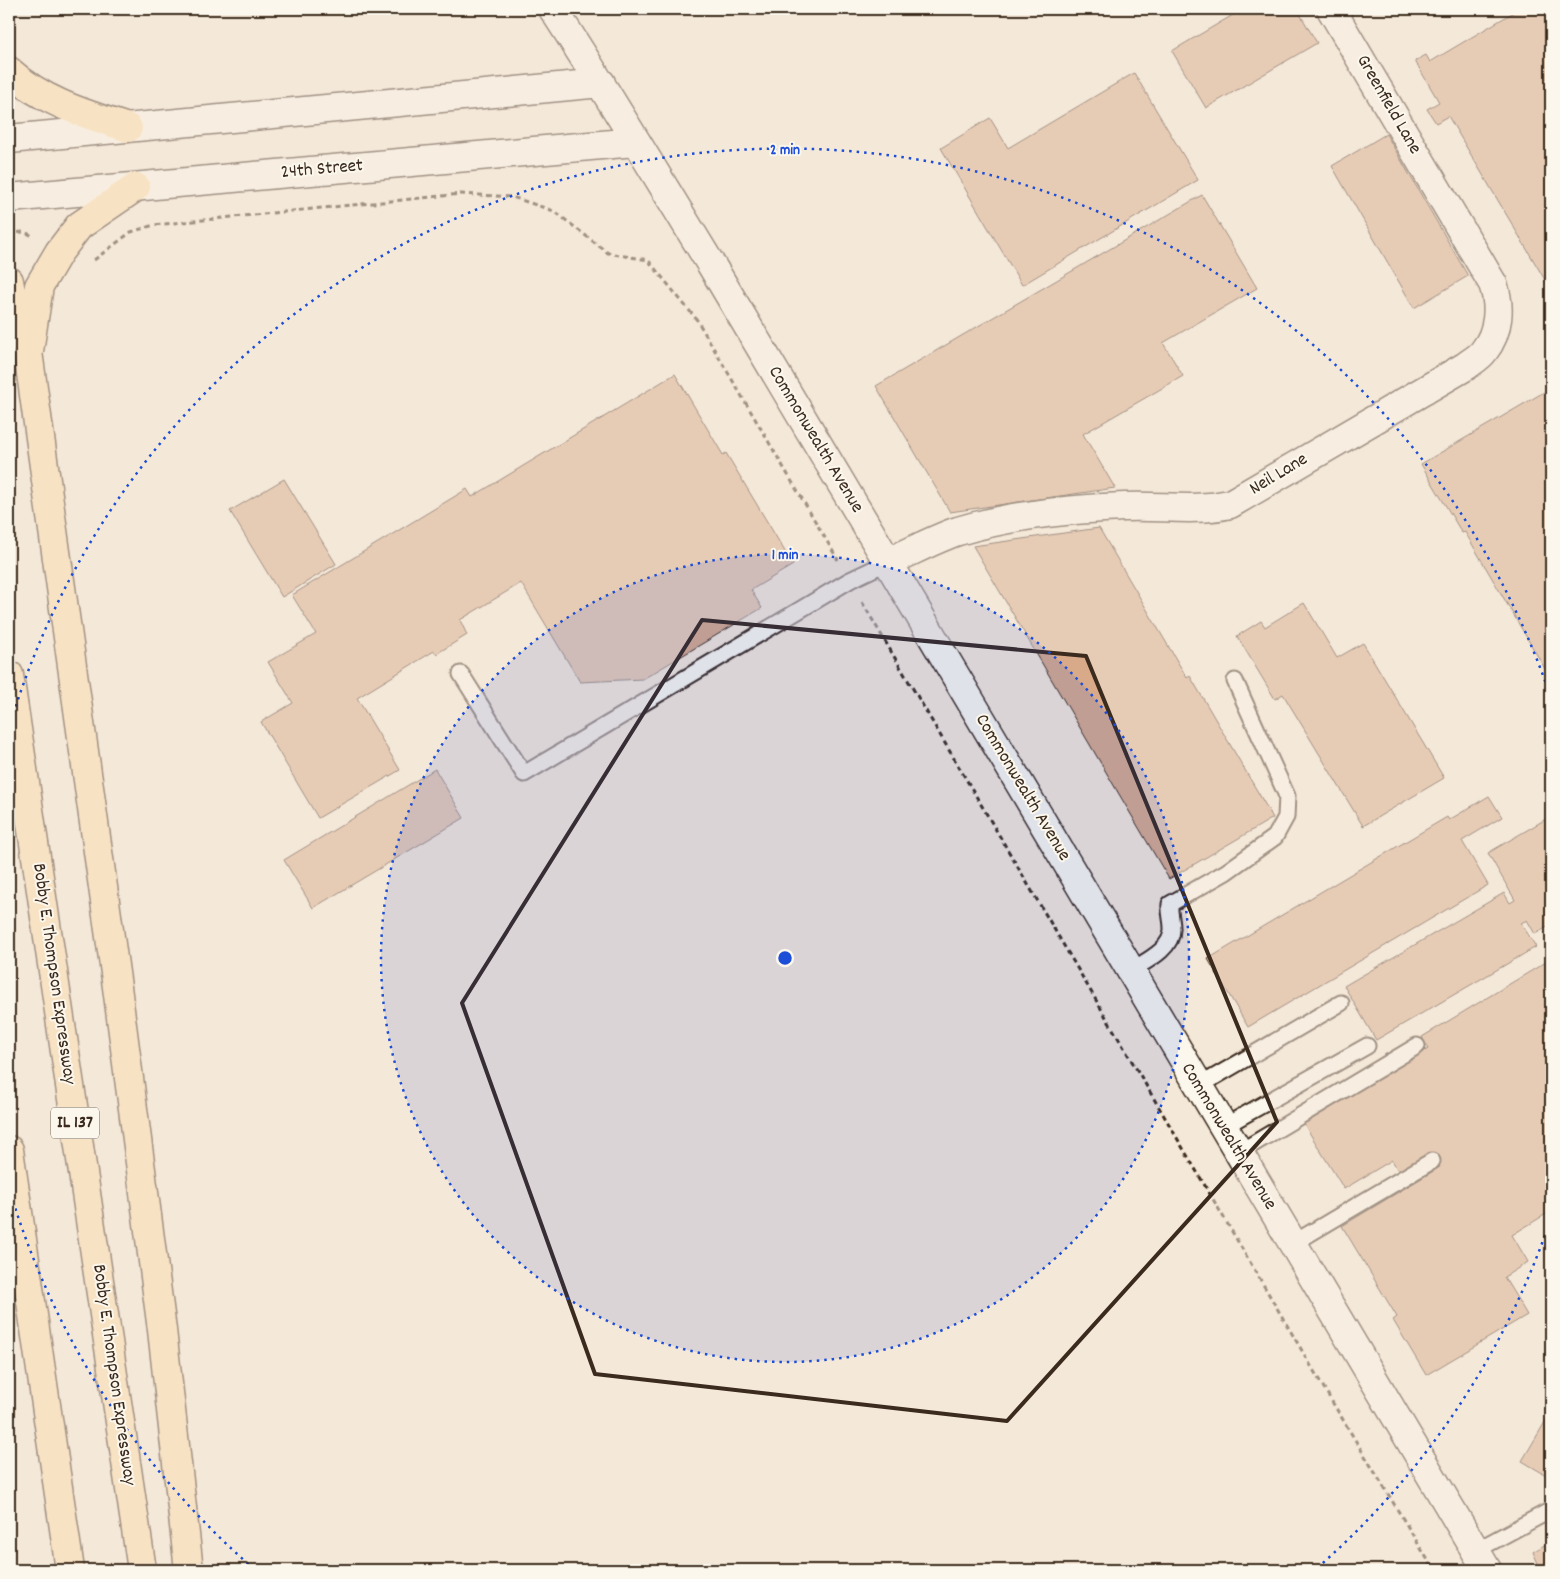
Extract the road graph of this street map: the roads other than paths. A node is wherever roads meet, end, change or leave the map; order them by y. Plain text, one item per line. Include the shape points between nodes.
1 (553, 9) edge
2 (1332, 9) edge
3 (9, 71) edge
4 (601, 83) junction
5 (128, 128) junction
6 (9, 139) edge
7 (635, 142) junction
8 (136, 187) junction
9 (9, 198) edge
10 (1444, 201) joint
11 (9, 281) edge
12 (28, 352) junction
13 (888, 562) junction
14 (461, 674) dead end
15 (9, 675) edge
16 (1235, 681) dead end
17 (1130, 971) junction
18 (1341, 1003) dead end
19 (1367, 1046) dead end
20 (1417, 1046) dead end
21 (1199, 1086) junction
22 (1222, 1127) junction
23 (9, 1150) edge
24 (1238, 1153) junction
25 (1432, 1161) dead end
26 (1292, 1244) junction
27 (1551, 1510) edge
28 (1481, 1560) edge
29 (70, 1570) edge
30 (142, 1570) edge
31 (189, 1570) edge

1 - 4 street, Commonwealth Avenue
2 - 10 street, Greenfield Lane
3 - 5 highway via 25,86 72,110
4 - 5 street
4 - 7 street, Commonwealth Avenue
5 - 6 street
7 - 8 street, 24th Street
7 - 13 street, Commonwealth Avenue
8 - 9 street, 24th Street
8 - 12 highway via 79,226 59,252 39,286
10 - 13 street, Neil Lane via 1498,297 1494,334 1483,352 1466,366 1230,504 1194,509 1124,507 1029,515 958,531
11 - 12 highway via 16,320
12 - 31 highway via 121,1016
13 - 14 lane via 850,580 524,774
13 - 17 street, Commonwealth Avenue
15 - 30 highway, Bobby E. Thompson Expressway / IL 137
16 - 17 lane via 1287,796 1286,817 1275,837 1226,872 1170,904 1173,929 1168,946
17 - 21 street, Commonwealth Avenue
18 - 21 lane
19 - 22 lane
20 - 24 lane
21 - 22 street, Commonwealth Avenue
22 - 24 street, Commonwealth Avenue
23 - 29 highway
24 - 26 street, Commonwealth Avenue
25 - 26 lane
26 - 28 street, Commonwealth Avenue
27 - 28 lane

